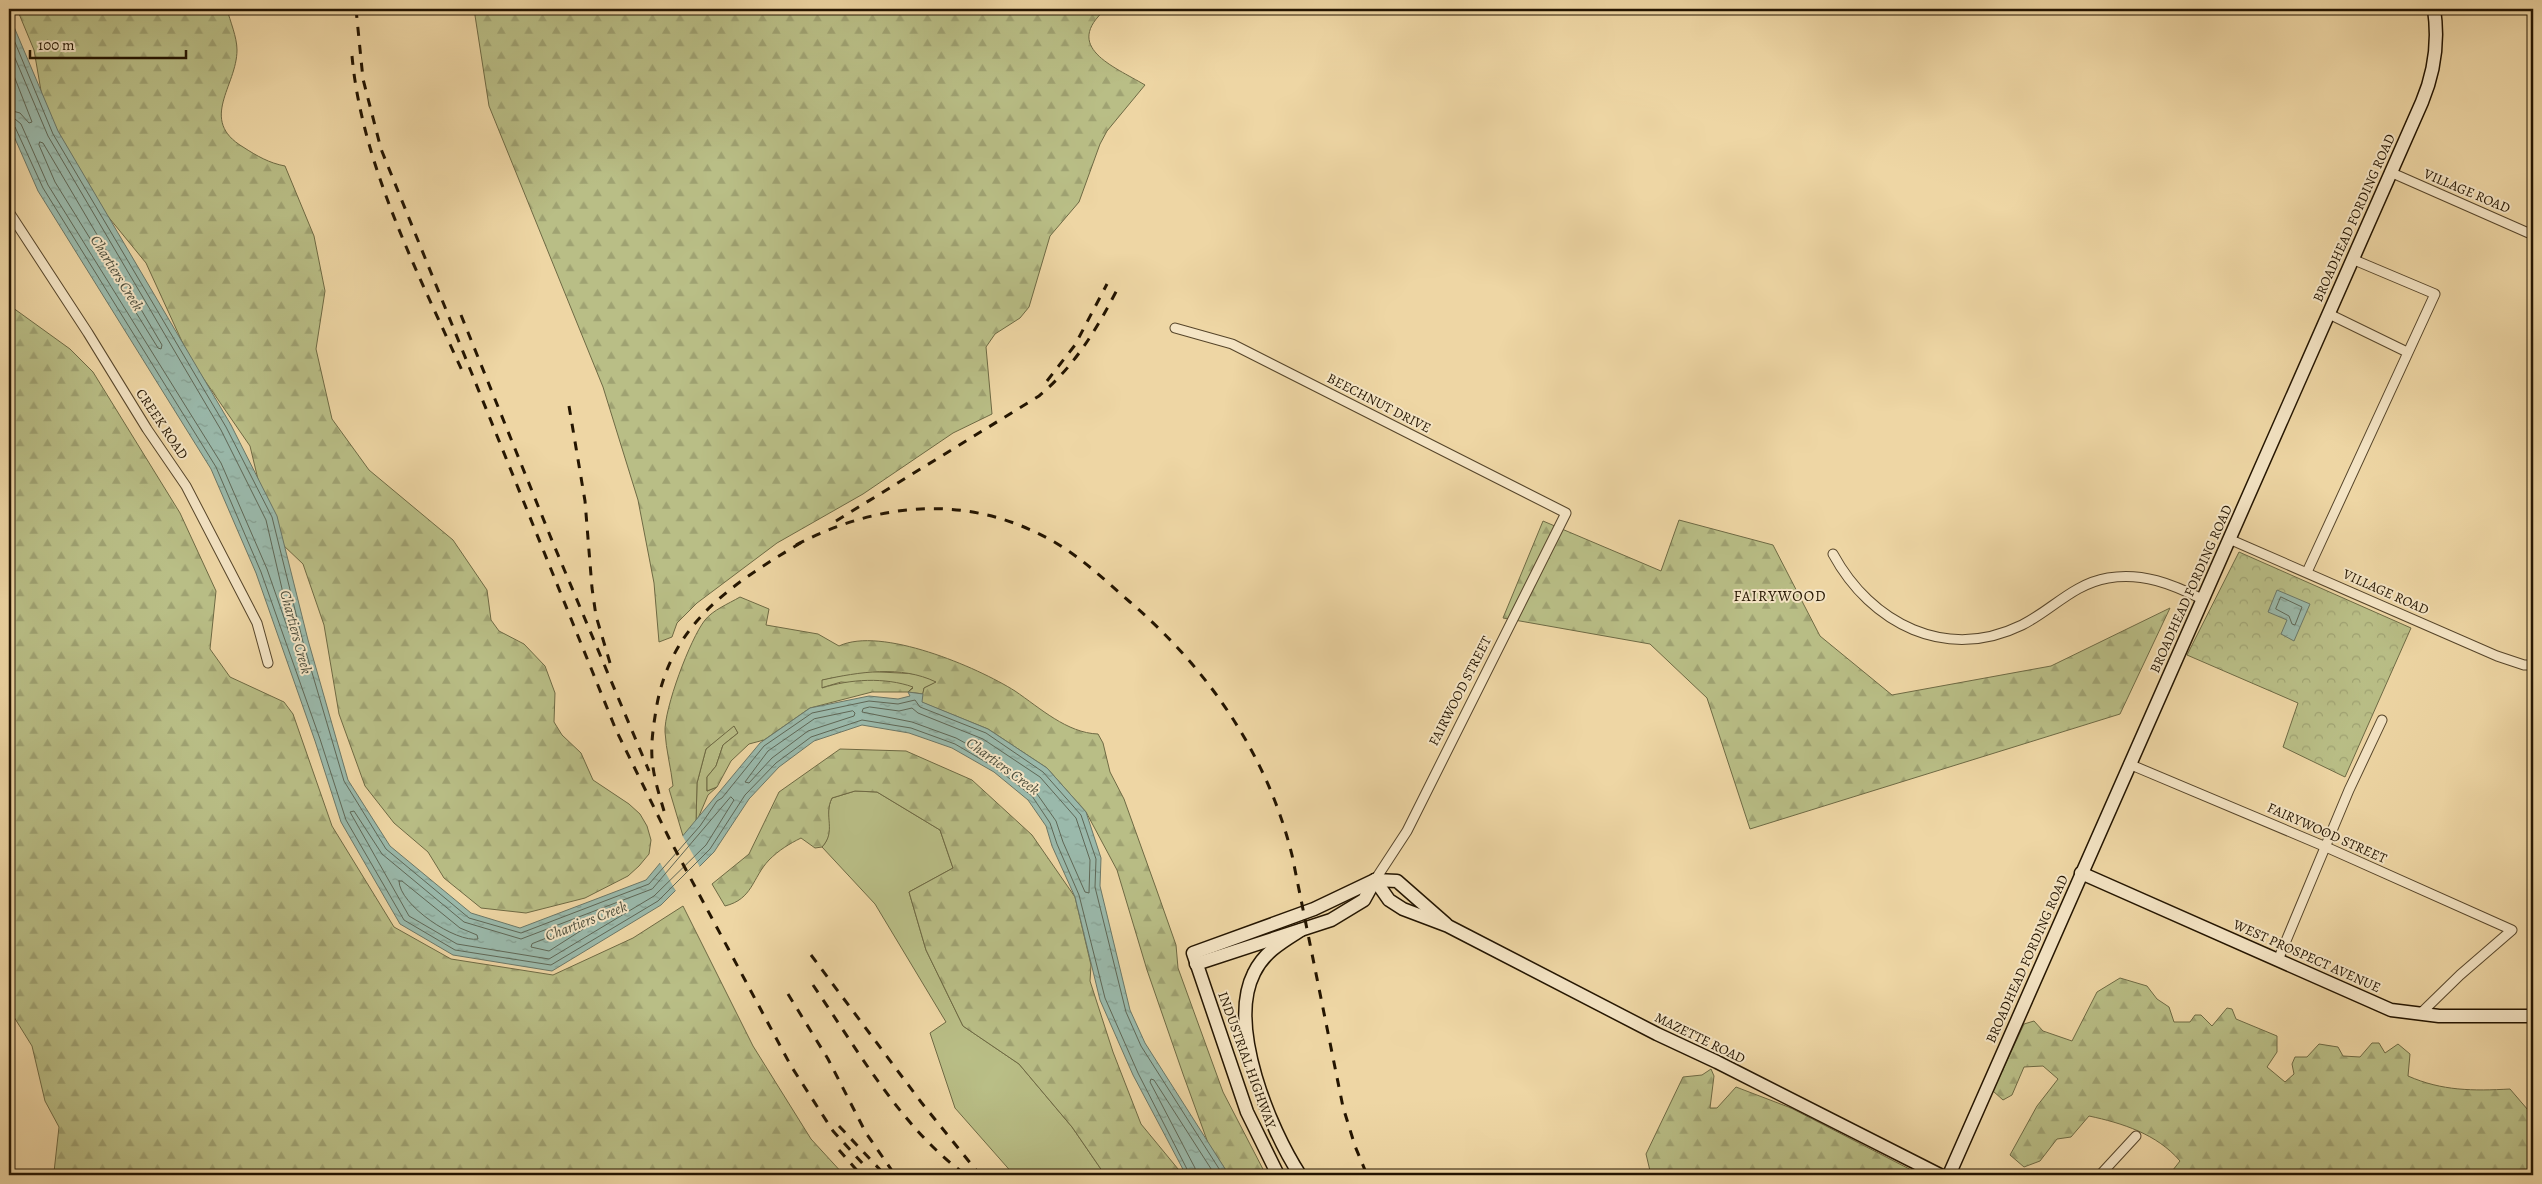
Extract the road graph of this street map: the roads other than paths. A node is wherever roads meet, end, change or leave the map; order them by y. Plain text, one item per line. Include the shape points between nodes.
1 (2434, 9) edge
2 (2390, 172) junction
3 (9, 212) edge
4 (2533, 235) edge
5 (2352, 260) junction
6 (2329, 314) junction
7 (1175, 328) dead end
8 (2407, 352) junction
9 (1566, 513) joint
10 (2229, 539) junction
11 (1833, 554) dead end
12 (2306, 572) junction
13 (2202, 599) junction
14 (268, 663) dead end
15 (2533, 665) edge
16 (2382, 720) dead end
17 (2129, 764) junction
18 (2326, 847) junction
19 (2081, 873) junction
20 (1375, 880) junction
21 (1448, 926) junction
22 (1301, 930) junction
23 (1195, 959) junction
24 (2278, 960) junction
25 (2420, 1014) junction
26 (2533, 1016) edge
27 (2136, 1136) dead end
28 (1278, 1175) edge
29 (1300, 1175) edge
30 (1940, 1175) edge
31 (1949, 1175) edge
32 (2100, 1175) edge

1 - 2 street, BROADHEAD FORDING ROAD via 2437,36 2432,76
2 - 4 street, VILLAGE ROAD
2 - 5 street, BROADHEAD FORDING ROAD
3 - 14 street, CREEK ROAD via 186,486 256,623
5 - 6 street, BROADHEAD FORDING ROAD
5 - 8 street via 2435,294
6 - 8 street
6 - 10 street, BROADHEAD FORDING ROAD
7 - 9 street, BEECHNUT DRIVE via 1232,344
8 - 12 street
9 - 20 street, FAIRWOOD STREET via 1407,832
10 - 12 street, VILLAGE ROAD
10 - 13 street, BROADHEAD FORDING ROAD
11 - 13 street via 1854,588 1878,611 1906,627 1936,637 1966,638 2007,631 2031,620 2072,590 2110,577 2132,576 2163,581
12 - 15 street, VILLAGE ROAD via 2497,656
13 - 17 street, BROADHEAD FORDING ROAD
16 - 18 street
17 - 18 street, FAIRYWOOD STREET
17 - 19 street, BROADHEAD FORDING ROAD
18 - 24 street
18 - 25 street, FAIRYWOOD STREET via 2512,930
19 - 24 street, WEST PROSPECT AVENUE
19 - 31 street, BROADHEAD FORDING ROAD
20 - 21 street, MAZETTE ROAD via 1389,900 1426,920
20 - 21 street, MAZETTE ROAD via 1397,881
20 - 22 street, FAIRWOOD STREET via 1357,906 1331,920
20 - 23 street via 1329,903
21 - 30 street, MAZETTE ROAD
22 - 23 street, FAIRWOOD STREET
22 - 29 street, INDUSTRIAL HIGHWAY via 1267,954 1254,973 1245,1006 1254,1075 1272,1122
23 - 28 street, INDUSTRIAL HIGHWAY via 1248,1112
24 - 25 street, WEST PROSPECT AVENUE via 2391,1010
25 - 26 street, WEST PROSPECT AVENUE
27 - 32 street

